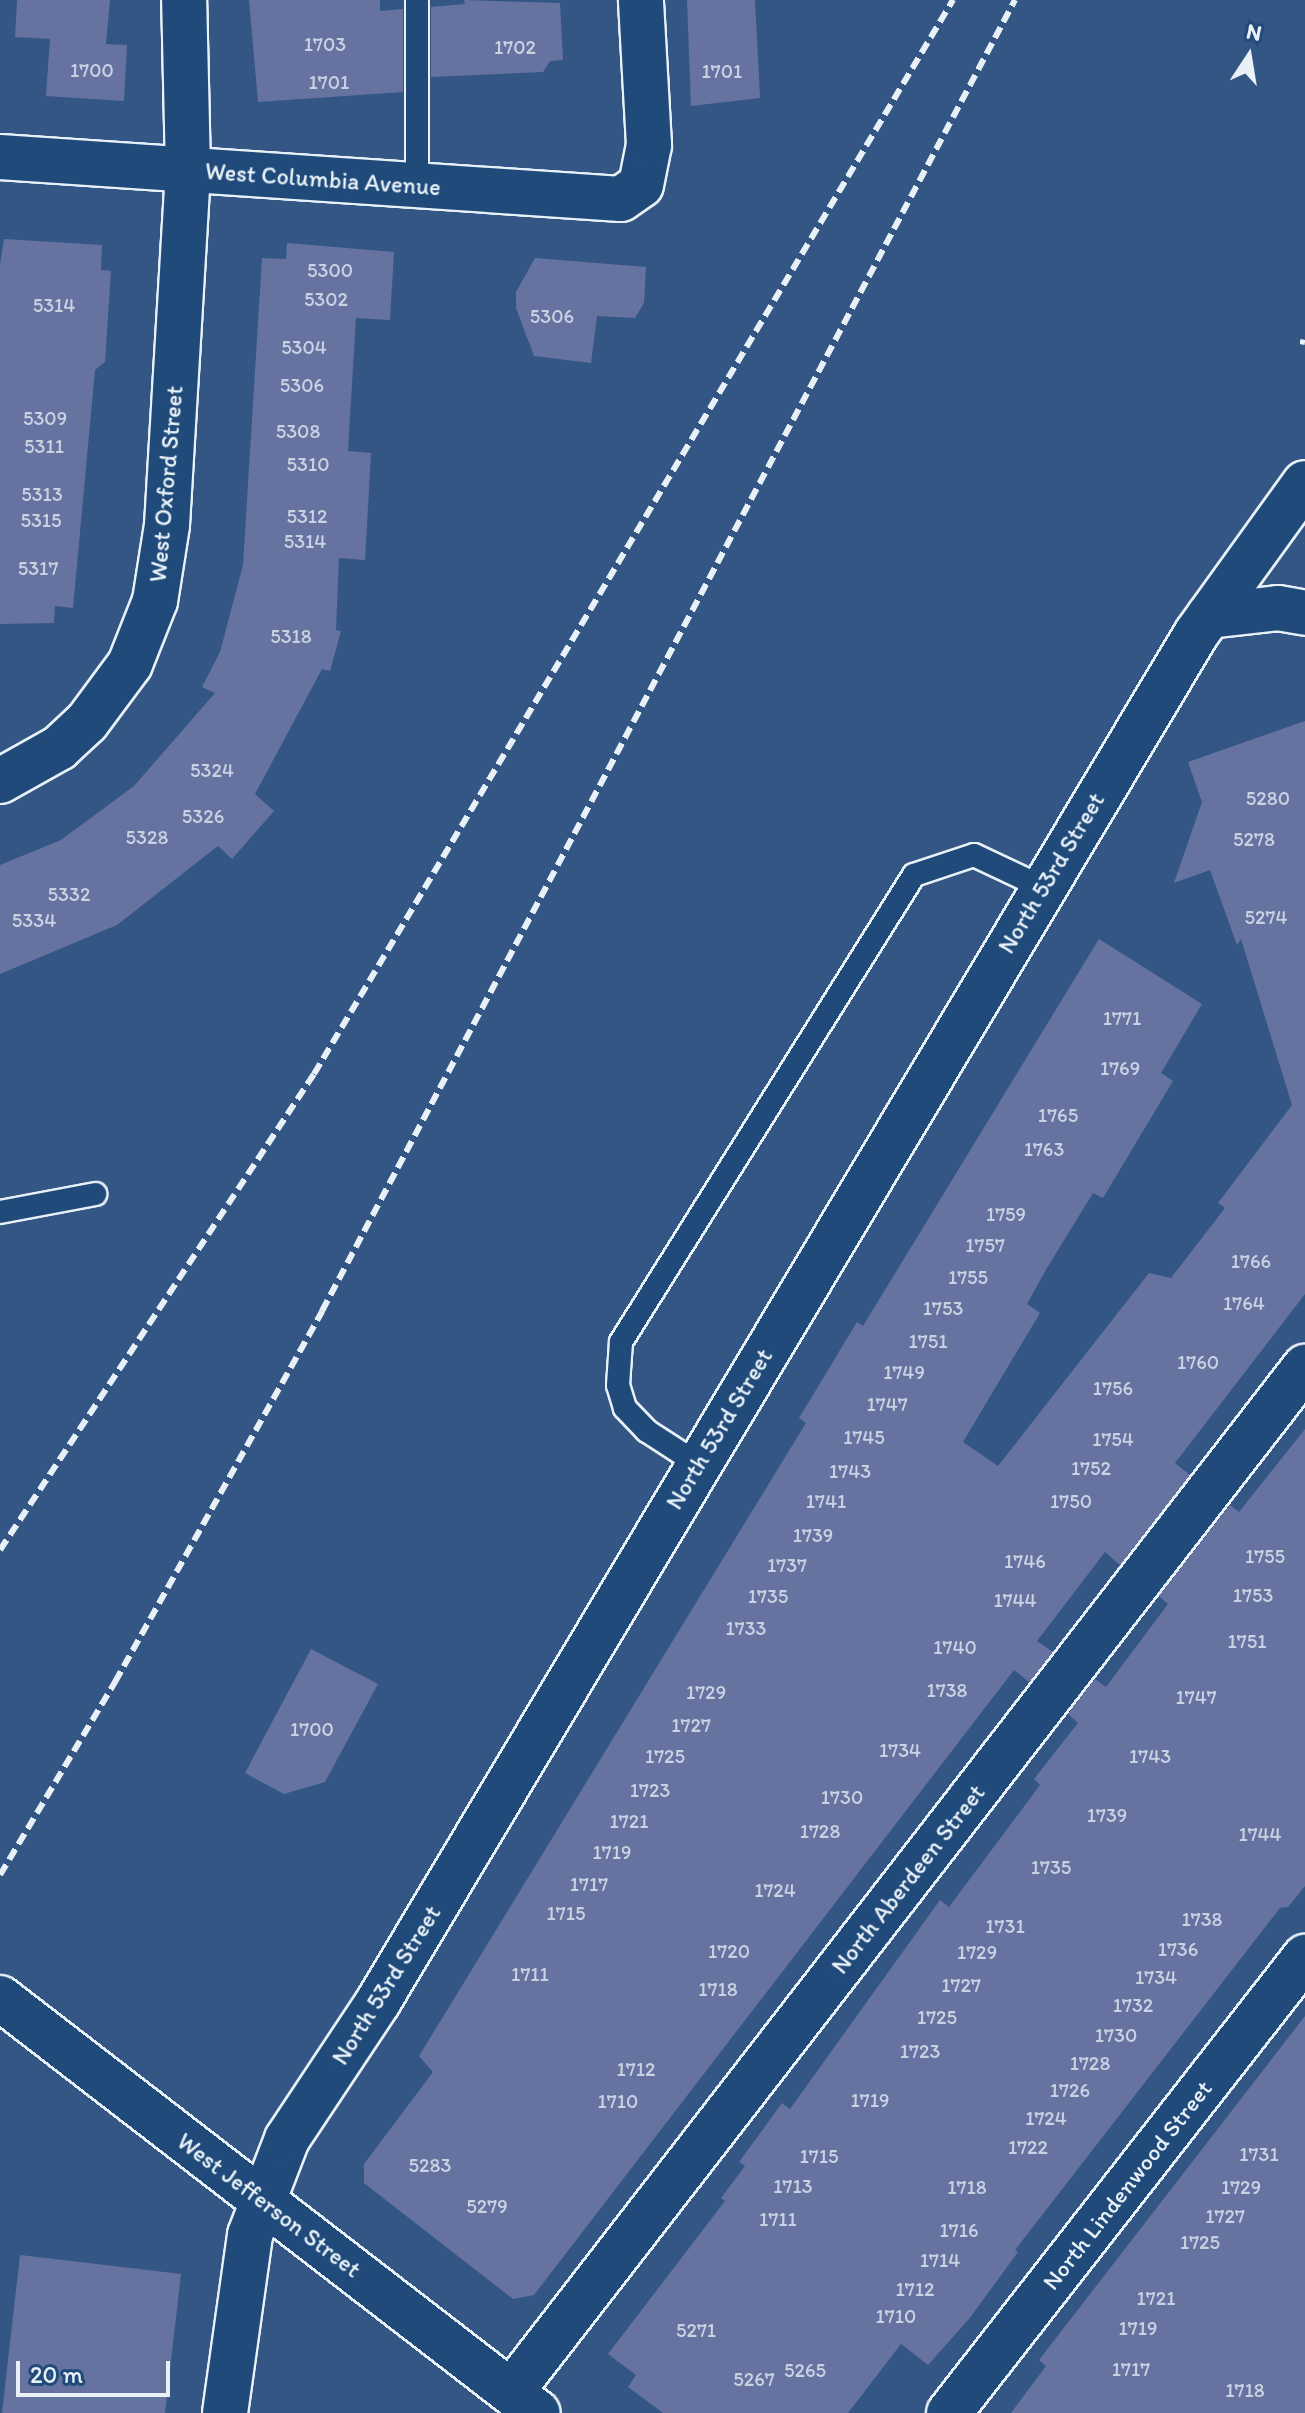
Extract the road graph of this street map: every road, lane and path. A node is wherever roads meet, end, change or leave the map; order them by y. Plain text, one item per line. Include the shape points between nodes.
1 (184, 0) edge
2 (417, 0) edge
3 (641, 0) edge
4 (0, 157) edge
5 (188, 170) junction
6 (417, 186) junction
7 (1305, 483) edge
8 (1305, 613) edge
9 (1209, 616) junction
10 (0, 781) edge
11 (1042, 887) junction
12 (95, 1194) dead end
13 (0, 1212) edge
14 (1305, 1367) edge
15 (698, 1464) junction
16 (1305, 1957) edge
17 (0, 1998) edge
18 (261, 2199) junction
19 (525, 2403) edge
20 (225, 2413) edge
21 (949, 2413) edge

1 - 5 street, West Oxford Street
2 - 6 lane
3 - 6 street, West Columbia Avenue via 649,145 641,185 621,199
4 - 5 street, West Columbia Avenue
5 - 6 street, West Columbia Avenue
5 - 10 street, West Oxford Street via 167,525 155,601 130,664 87,722 59,748
7 - 9 street, North 53rd Street
8 - 9 street via 1278,608
9 - 11 street, North 53rd Street
11 - 15 street, North 53rd Street
11 - 15 lane via 974,855 914,875 621,1342 618,1385 625,1408 647,1431
12 - 13 lane
14 - 19 street, North Aberdeen Street
15 - 18 street, North 53rd Street via 378,2002 287,2139
16 - 21 street, North Lindenwood Street
17 - 18 street, West Jefferson Street
18 - 19 street, West Jefferson Street
18 - 20 street, North 53rd Street via 241,2282

